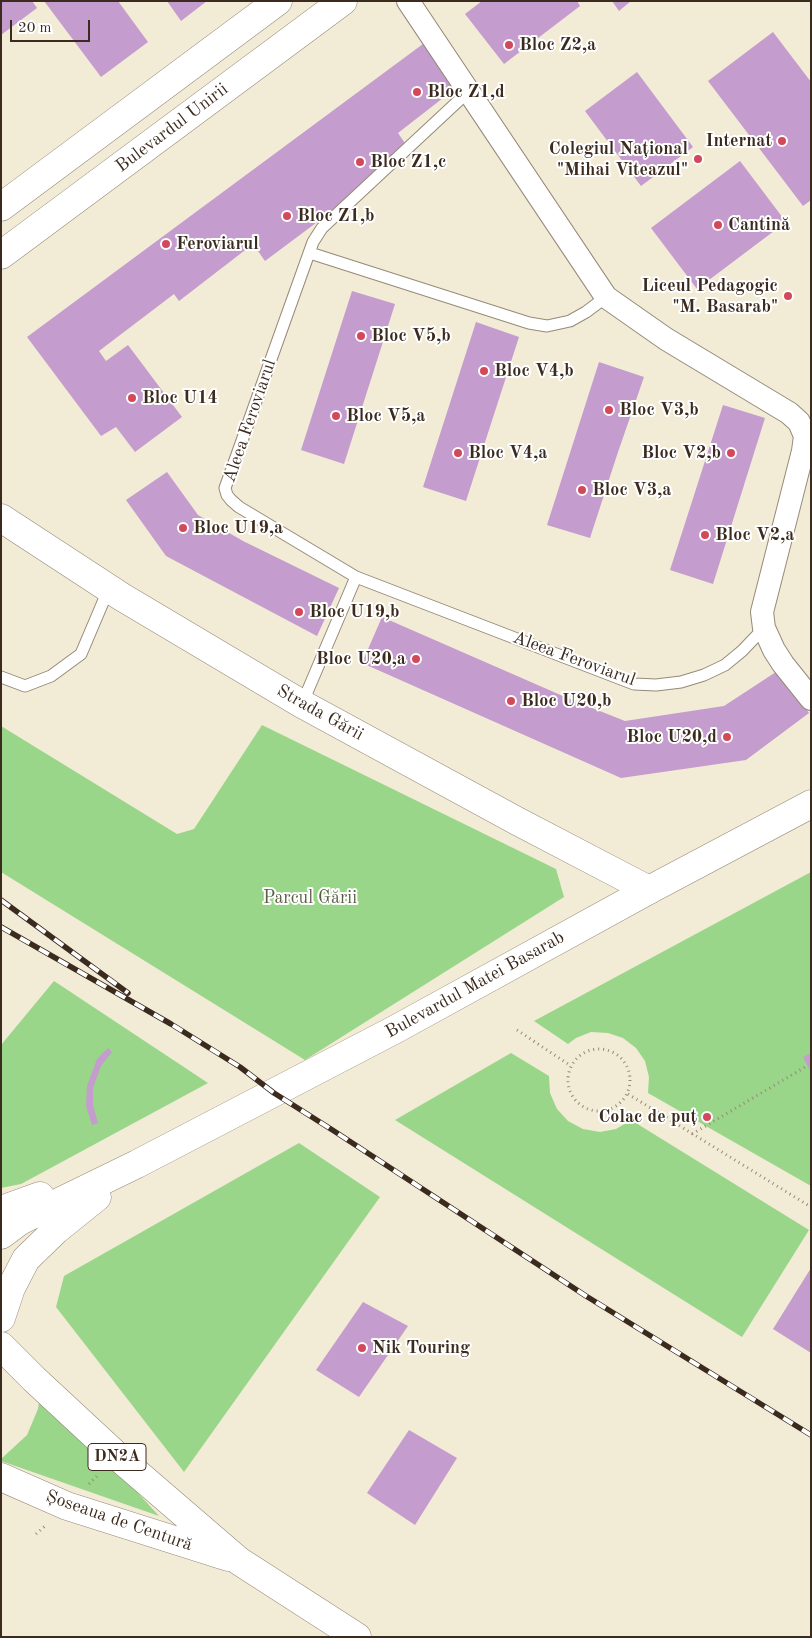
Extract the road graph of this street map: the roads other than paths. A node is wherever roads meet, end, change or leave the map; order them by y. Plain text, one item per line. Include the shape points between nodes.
1 (278, 1) edge
2 (343, 1) edge
3 (408, 1) edge
4 (468, 91) junction
5 (1, 208) edge
6 (310, 254) junction
7 (1, 255) edge
8 (606, 297) junction
9 (1, 518) edge
10 (356, 576) junction
11 (109, 588) junction
12 (764, 628) junction
13 (1, 677) edge
14 (811, 699) edge
15 (302, 704) junction
16 (811, 804) edge
17 (649, 890) junction
18 (254, 1103) junction
19 (137, 1164) junction
20 (1, 1210) edge
21 (1, 1235) edge
22 (1, 1318) edge
23 (1, 1346) edge
24 (1, 1365) edge
25 (1, 1371) edge
26 (1, 1477) edge
27 (239, 1561) junction
28 (357, 1637) edge

1 - 5 main road
2 - 7 main road, Bulevardul Unirii
3 - 4 street
4 - 6 lane, Aleea Feroviarul via 322,228
4 - 8 street
6 - 8 lane via 530,324 547,326 570,321
6 - 10 lane, Aleea Feroviarul via 225,488 231,500 239,506
8 - 12 street via 666,339 789,412 799,422 805,436 803,451 762,612
9 - 11 main road, Strada Gării
10 - 12 lane, Aleea Feroviarul via 634,684 681,682 704,675 725,665
10 - 15 lane
11 - 13 lane via 81,654 50,676 25,686
11 - 15 main road, Strada Gării
12 - 14 street via 783,664
15 - 17 main road, Strada Gării
16 - 17 main road, Bulevardul Matei Basarab
17 - 18 main road, Bulevardul Matei Basarab
18 - 19 main road, Bulevardul Matei Basarab
18 - 20 main road
19 - 21 main road, Bulevardul Matei Basarab via 20,1222
19 - 22 main road, Bulevardul Matei Basarab via 56,1230 26,1259
23 - 27 main road, Șoseaua de Centură / DN2A via 117,1456
24 - 25 main road
26 - 27 main road, Șoseaua de Centură / DN2A via 66,1506
27 - 28 main road, Șoseaua de Centură / DN2A

